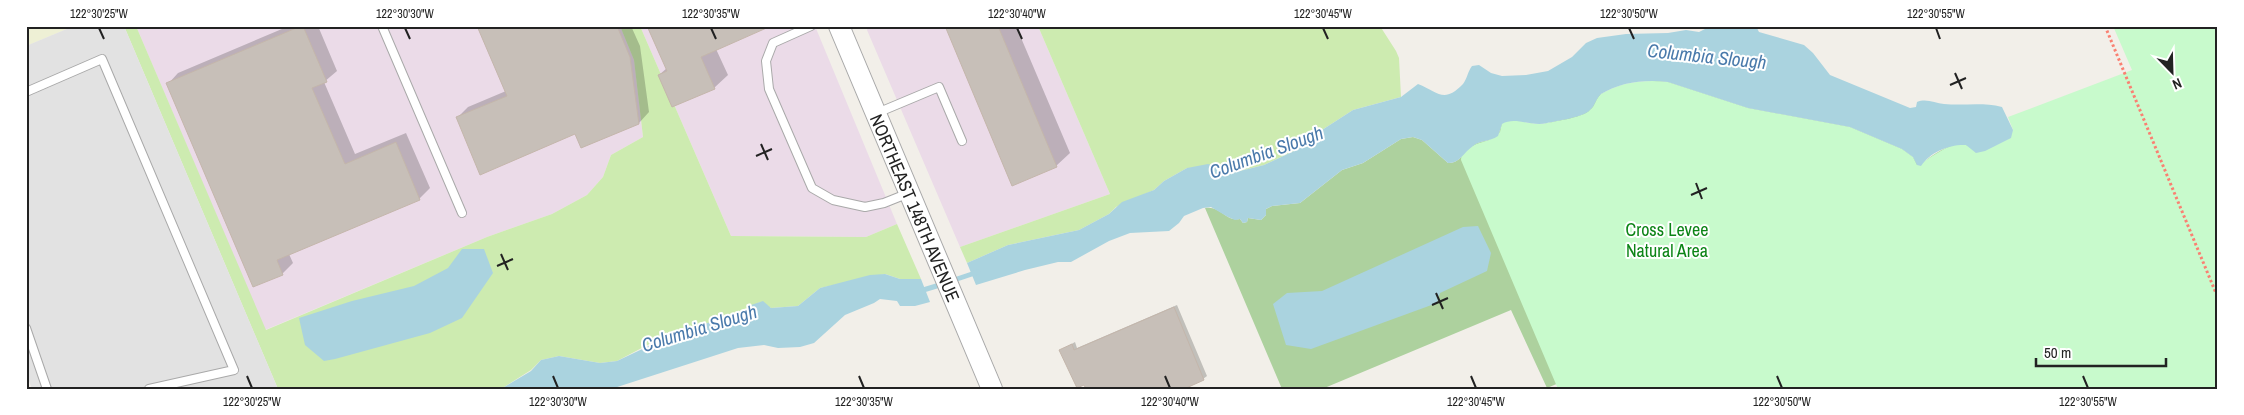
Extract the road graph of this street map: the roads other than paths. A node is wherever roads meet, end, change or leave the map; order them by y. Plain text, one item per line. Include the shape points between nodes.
1 (382, 26) edge
2 (811, 26) edge
3 (839, 26) edge
4 (26, 92) edge
5 (876, 114) junction
6 (962, 142) dead end
7 (909, 193) junction
8 (462, 213) dead end
9 (27, 332) edge
10 (47, 389) edge
11 (150, 389) edge
12 (992, 389) edge

1 - 8 lane
2 - 7 lane via 773,42 766,61 769,89 812,188 833,200 865,207
3 - 5 street, NORTHEAST 148TH AVENUE
4 - 11 lane via 102,59 234,370
5 - 6 lane via 939,87
5 - 7 street, NORTHEAST 148TH AVENUE
7 - 12 street, NORTHEAST 148TH AVENUE
9 - 10 lane

